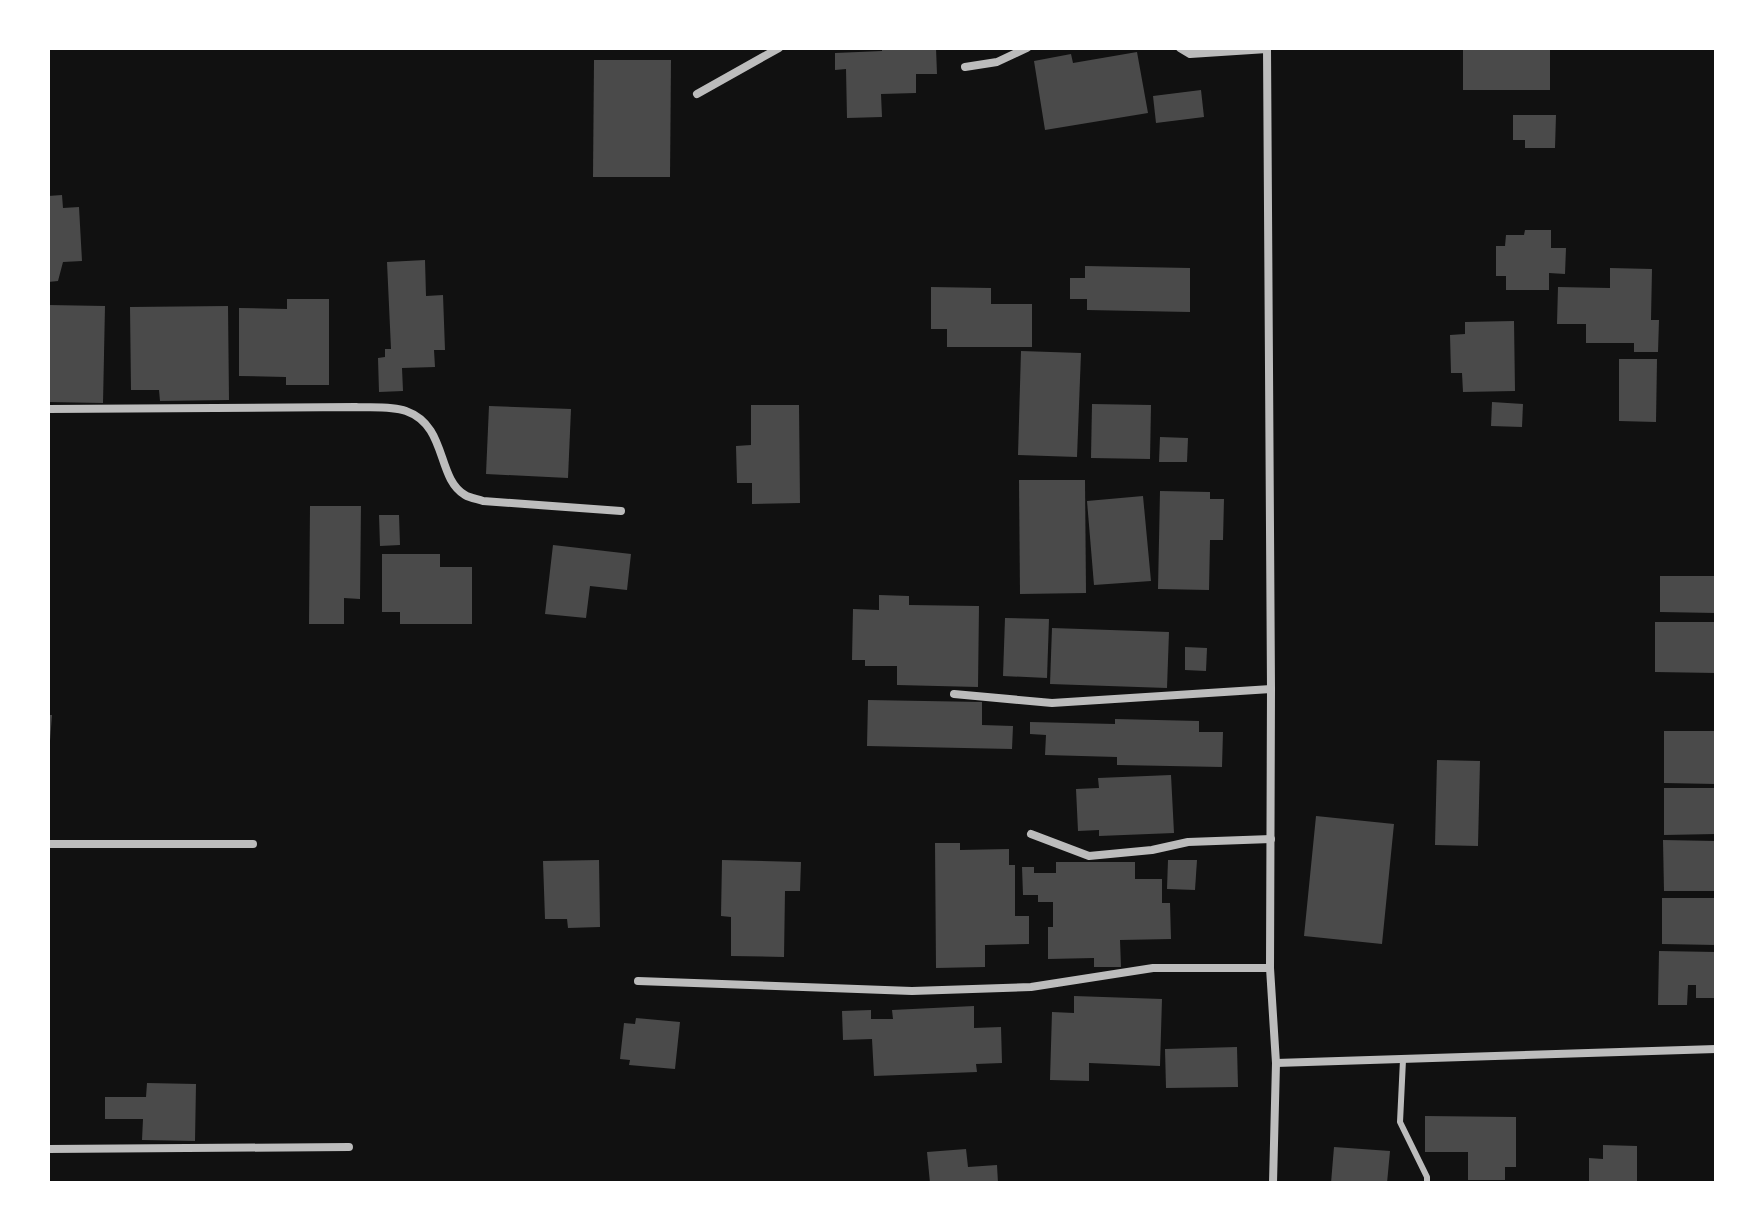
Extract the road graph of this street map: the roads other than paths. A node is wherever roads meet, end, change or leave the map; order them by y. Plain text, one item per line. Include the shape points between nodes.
1 (779, 48) edge
2 (1027, 48) edge
3 (1180, 48) edge
4 (1267, 48) edge
5 (965, 67) dead end
6 (697, 94) dead end
7 (48, 409) edge
8 (621, 511) dead end
9 (1271, 689) junction
10 (954, 694) dead end
11 (1031, 834) dead end
12 (1271, 839) junction
13 (48, 844) edge
14 (253, 844) dead end
15 (1270, 968) junction
16 (638, 981) dead end
17 (1716, 1049) edge
18 (1403, 1060) junction
19 (1276, 1063) junction
20 (349, 1147) dead end
21 (48, 1149) edge
22 (1273, 1183) edge
23 (1427, 1183) edge

1 - 6 street
2 - 5 street via 997,62
3 - 4 street via 1190,54
4 - 9 street
7 - 8 street via 404,410 423,420 463,494 483,501
9 - 10 street via 1052,703
9 - 12 street
11 - 12 street via 1089,856 1188,842
12 - 15 street
13 - 14 street
15 - 16 street via 1153,968 1031,987 912,991
15 - 19 street
17 - 18 street
18 - 19 street
18 - 23 lane via 1400,1122
19 - 22 street
20 - 21 street

